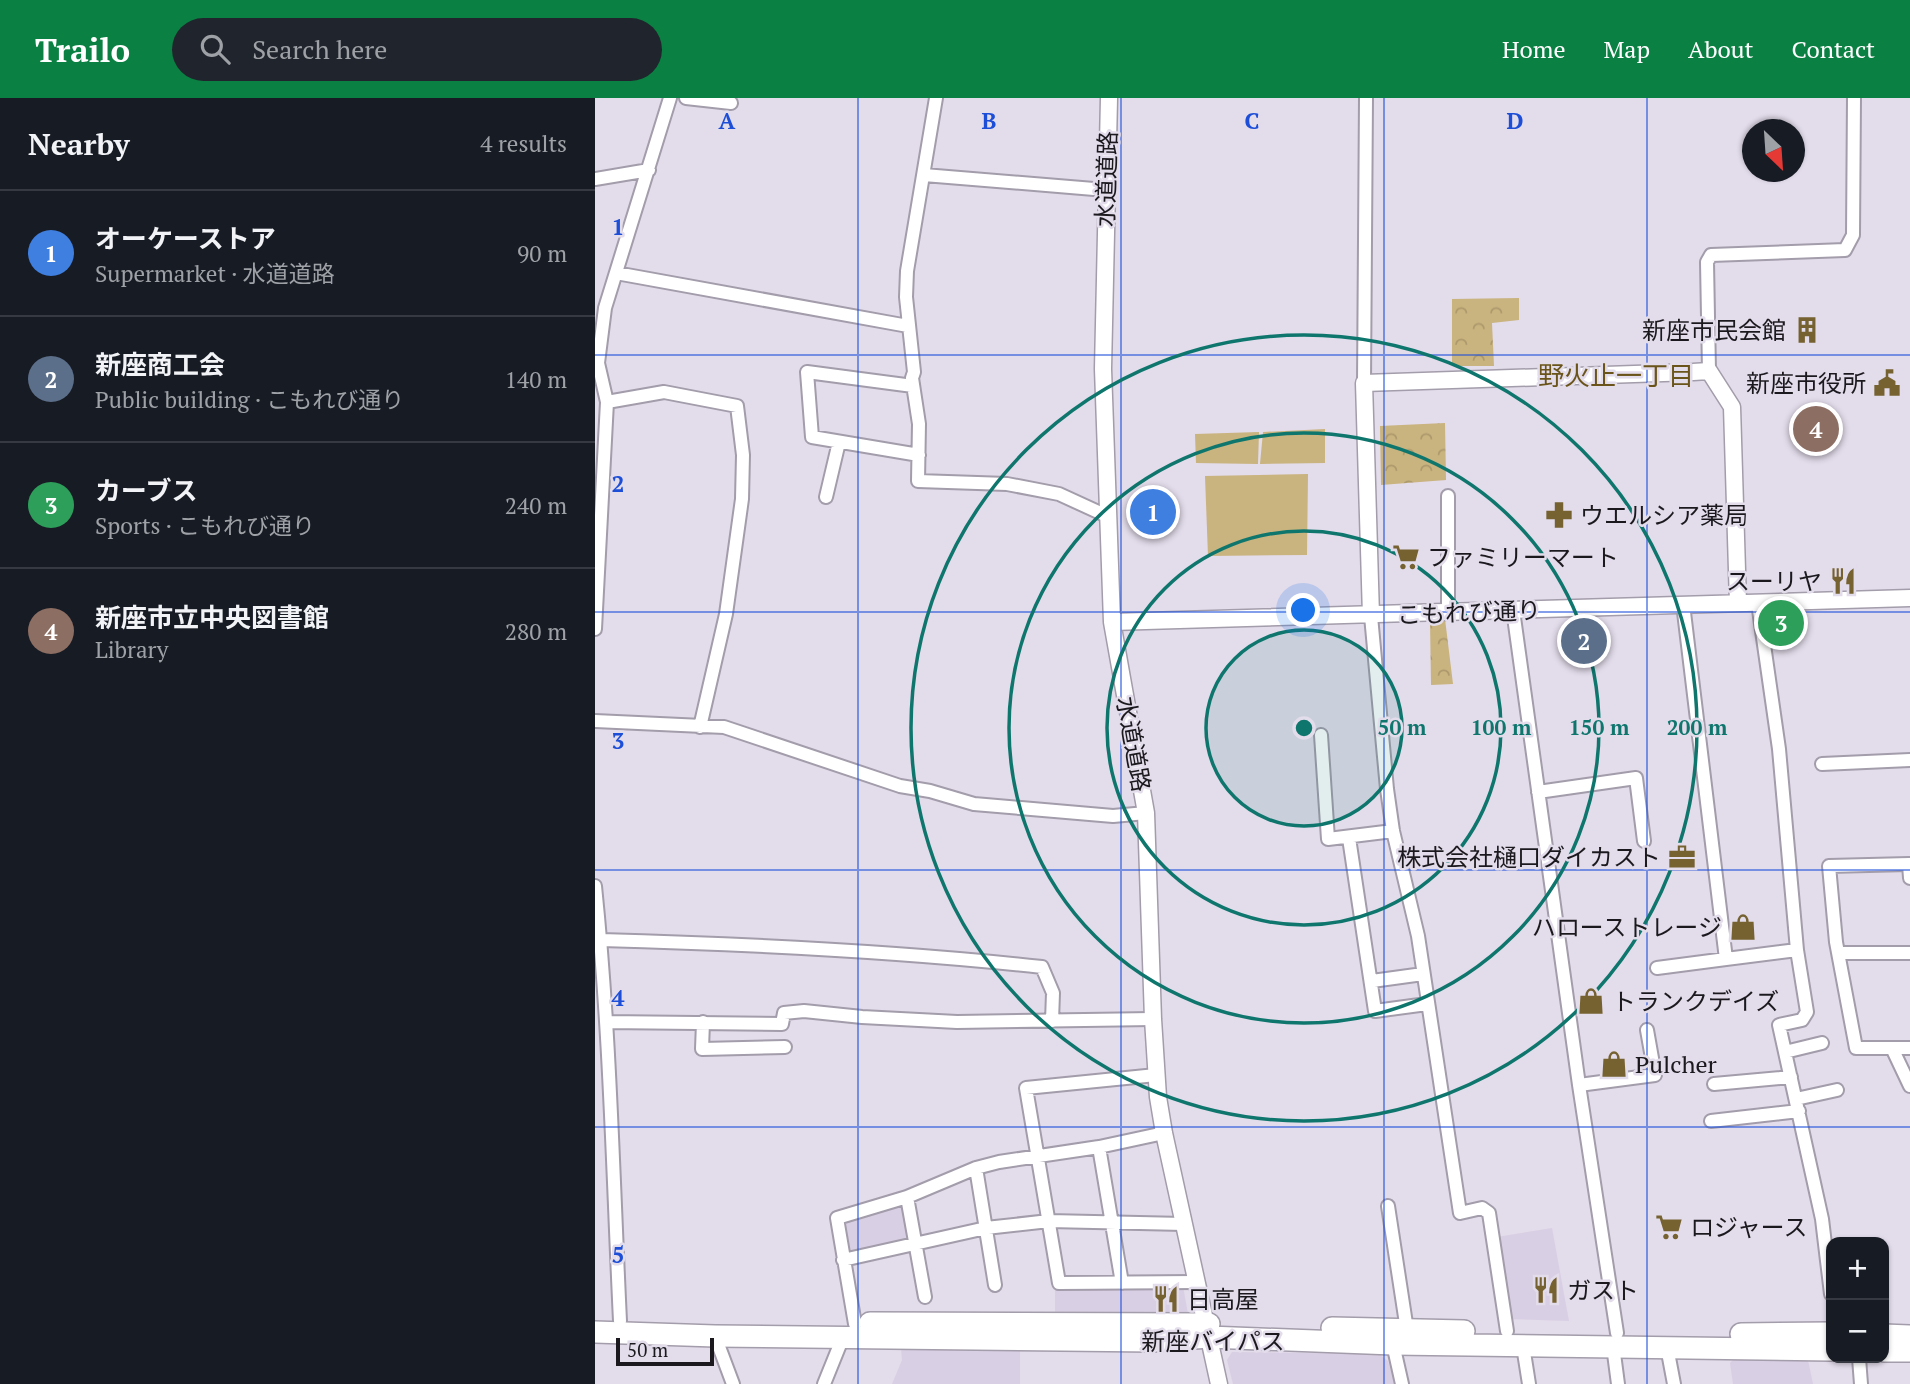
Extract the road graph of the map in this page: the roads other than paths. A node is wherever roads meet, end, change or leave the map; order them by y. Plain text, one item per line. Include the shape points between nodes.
1 (670, 98) edge
2 (686, 98) edge
3 (936, 98) edge
4 (1109, 98) edge
5 (1366, 98) edge
6 (1854, 98) edge
7 (731, 103) dead end
8 (649, 170) junction
9 (924, 175) junction
10 (595, 179) edge
11 (1106, 190) junction
12 (616, 273) junction
13 (600, 307) edge
14 (908, 326) junction
15 (1709, 371) junction
16 (1364, 383) junction
17 (913, 386) junction
18 (607, 402) junction
19 (839, 442) junction
20 (919, 454) junction
21 (1448, 496) dead end
22 (826, 497) dead end
23 (598, 516) edge
24 (1107, 516) junction
25 (1910, 598) edge
26 (1738, 603) junction
27 (1758, 603) junction
28 (1683, 604) junction
29 (1513, 610) junction
30 (1450, 612) junction
31 (1371, 616) junction
32 (1112, 622) junction
33 (595, 629) edge
34 (595, 722) edge
35 (700, 727) junction
36 (1321, 735) dead end
37 (1910, 760) edge
38 (1822, 764) dead end
39 (1538, 792) junction
40 (1146, 813) junction
41 (1394, 831) junction
42 (1349, 838) junction
43 (1644, 841) dead end
44 (1910, 878) edge
45 (595, 886) edge
46 (601, 940) junction
47 (1797, 950) junction
48 (1838, 953) junction
49 (1910, 953) edge
50 (599, 954) edge
51 (1726, 959) junction
52 (1657, 968) dead end
53 (1423, 974) junction
54 (1372, 981) junction
55 (1427, 1004) junction
56 (1153, 1019) junction
57 (703, 1021) junction
58 (1052, 1021) junction
59 (606, 1022) junction
60 (1647, 1030) dead end
61 (1822, 1043) dead end
62 (785, 1047) dead end
63 (1892, 1048) junction
64 (1910, 1048) edge
65 (1785, 1052) junction
66 (595, 1070) edge
67 (610, 1070) junction
68 (1156, 1076) junction
69 (1791, 1077) junction
70 (1714, 1084) dead end
71 (1579, 1085) junction
72 (1910, 1086) edge
73 (1837, 1090) dead end
74 (1797, 1105) junction
75 (1711, 1121) dead end
76 (1164, 1133) junction
77 (1099, 1147) junction
78 (1037, 1155) junction
79 (976, 1168) junction
80 (907, 1197) junction
81 (1388, 1206) dead end
82 (1049, 1221) junction
83 (1111, 1224) junction
84 (1184, 1224) junction
85 (986, 1228) junction
86 (915, 1243) junction
87 (1826, 1252) edge
88 (843, 1260) junction
89 (1196, 1282) junction
90 (1122, 1283) junction
91 (995, 1285) dead end
92 (925, 1297) dead end
93 (595, 1321) edge
94 (620, 1321) junction
95 (849, 1331) junction
96 (1207, 1331) junction
97 (1507, 1331) junction
98 (595, 1332) edge
99 (1826, 1334) edge
100 (1889, 1335) edge
101 (715, 1336) junction
102 (1910, 1336) edge
103 (1400, 1337) junction
104 (1615, 1339) junction
105 (1523, 1346) junction
106 (1667, 1347) junction
107 (1826, 1350) edge
108 (1889, 1351) edge
109 (1910, 1351) edge
110 (1859, 1363) edge
111 (733, 1384) edge
112 (824, 1384) edge
113 (1219, 1384) edge
114 (1402, 1384) edge
115 (1529, 1384) edge
116 (1618, 1384) edge
117 (1674, 1384) edge
118 (1861, 1384) edge

1 - 8 street
2 - 7 street
3 - 9 street
4 - 11 street, 水道道路
5 - 16 street
6 - 15 street via 1853,235 1845,250 1711,255 1707,262
8 - 10 street
8 - 12 street
9 - 11 street
9 - 14 street via 907,271
11 - 24 street, 水道道路 via 1103,369
12 - 13 street
12 - 14 street
13 - 18 street via 598,363
14 - 17 street
15 - 16 street
15 - 26 street via 1732,407
16 - 31 street
17 - 19 street via 807,372 812,437
17 - 20 street
18 - 23 street
18 - 35 street via 664,393 737,406 742,499 726,614
19 - 20 street
19 - 22 street
20 - 24 street via 918,481 1007,484 1059,494
21 - 30 street
23 - 33 street
24 - 32 street, 水道道路
25 - 27 street, こもれび通り
26 - 27 street, こもれび通り
26 - 28 street, こもれび通り
27 - 47 street via 1779,749
28 - 29 street, こもれび通り
28 - 51 street
29 - 30 street, こもれび通り
29 - 39 street
30 - 31 street, こもれび通り
31 - 32 street, こもれび通り
31 - 41 street
32 - 40 street, 水道道路
34 - 35 street
35 - 40 street via 724,727 900,786 974,804 1113,816
36 - 42 street via 1328,839
37 - 38 street
39 - 43 street via 1636,778
39 - 71 street
40 - 56 street, 水道道路
41 - 42 street
41 - 53 street
42 - 54 street
44 - 48 street via 1909,864 1829,866
45 - 46 street
46 - 50 street
46 - 58 street via 741,944 1042,967 1053,993
47 - 51 street
47 - 65 street via 1807,1012 1802,1020 1779,1025
48 - 49 street
48 - 63 street via 1856,1048
50 - 59 street
51 - 52 street
53 - 54 street
53 - 55 street
54 - 55 street via 1375,1011
55 - 97 street via 1460,1213 1482,1208 1489,1213
56 - 58 street
56 - 68 street, 水道道路
57 - 58 street via 782,1024 784,1013 804,1011 943,1021
57 - 59 street
57 - 62 street via 702,1049
59 - 67 street
60 - 71 street via 1655,1075
61 - 65 street
63 - 64 street
63 - 72 street
65 - 69 street
66 - 67 street
67 - 94 street
68 - 76 street, 水道道路
68 - 78 street via 1026,1088
69 - 70 street
69 - 74 street
71 - 104 street
73 - 74 street
74 - 75 street
74 - 87 street
76 - 77 street
76 - 84 street, 水道道路
77 - 78 street
77 - 83 street
78 - 79 street
78 - 82 street
79 - 80 street
79 - 85 street
80 - 86 street
80 - 88 street via 837,1218
81 - 103 street
82 - 83 street
82 - 85 street
82 - 90 street via 1059,1283
83 - 84 street
83 - 90 street
84 - 89 street, 水道道路
85 - 86 street
85 - 91 street
86 - 88 street
86 - 92 street
88 - 95 street
89 - 90 street
89 - 96 street, 水道道路
93 - 94 highway, 新座バイパス
94 - 95 highway, 新座バイパス
95 - 96 highway, 新座バイパス
95 - 101 highway, 新座バイパス
95 - 112 street
96 - 103 highway, 新座バイパス
96 - 113 street, 水道道路
97 - 103 highway, 新座バイパス
97 - 104 highway, 新座バイパス
98 - 101 highway, 新座バイパス
99 - 104 highway, 新座バイパス
100 - 102 highway
101 - 111 street
103 - 105 highway, 新座バイパス
103 - 114 street
104 - 105 highway, 新座バイパス
104 - 106 highway, 新座バイパス
104 - 116 street
105 - 115 street
106 - 107 highway, 新座バイパス
106 - 117 street
108 - 109 highway
110 - 118 street

